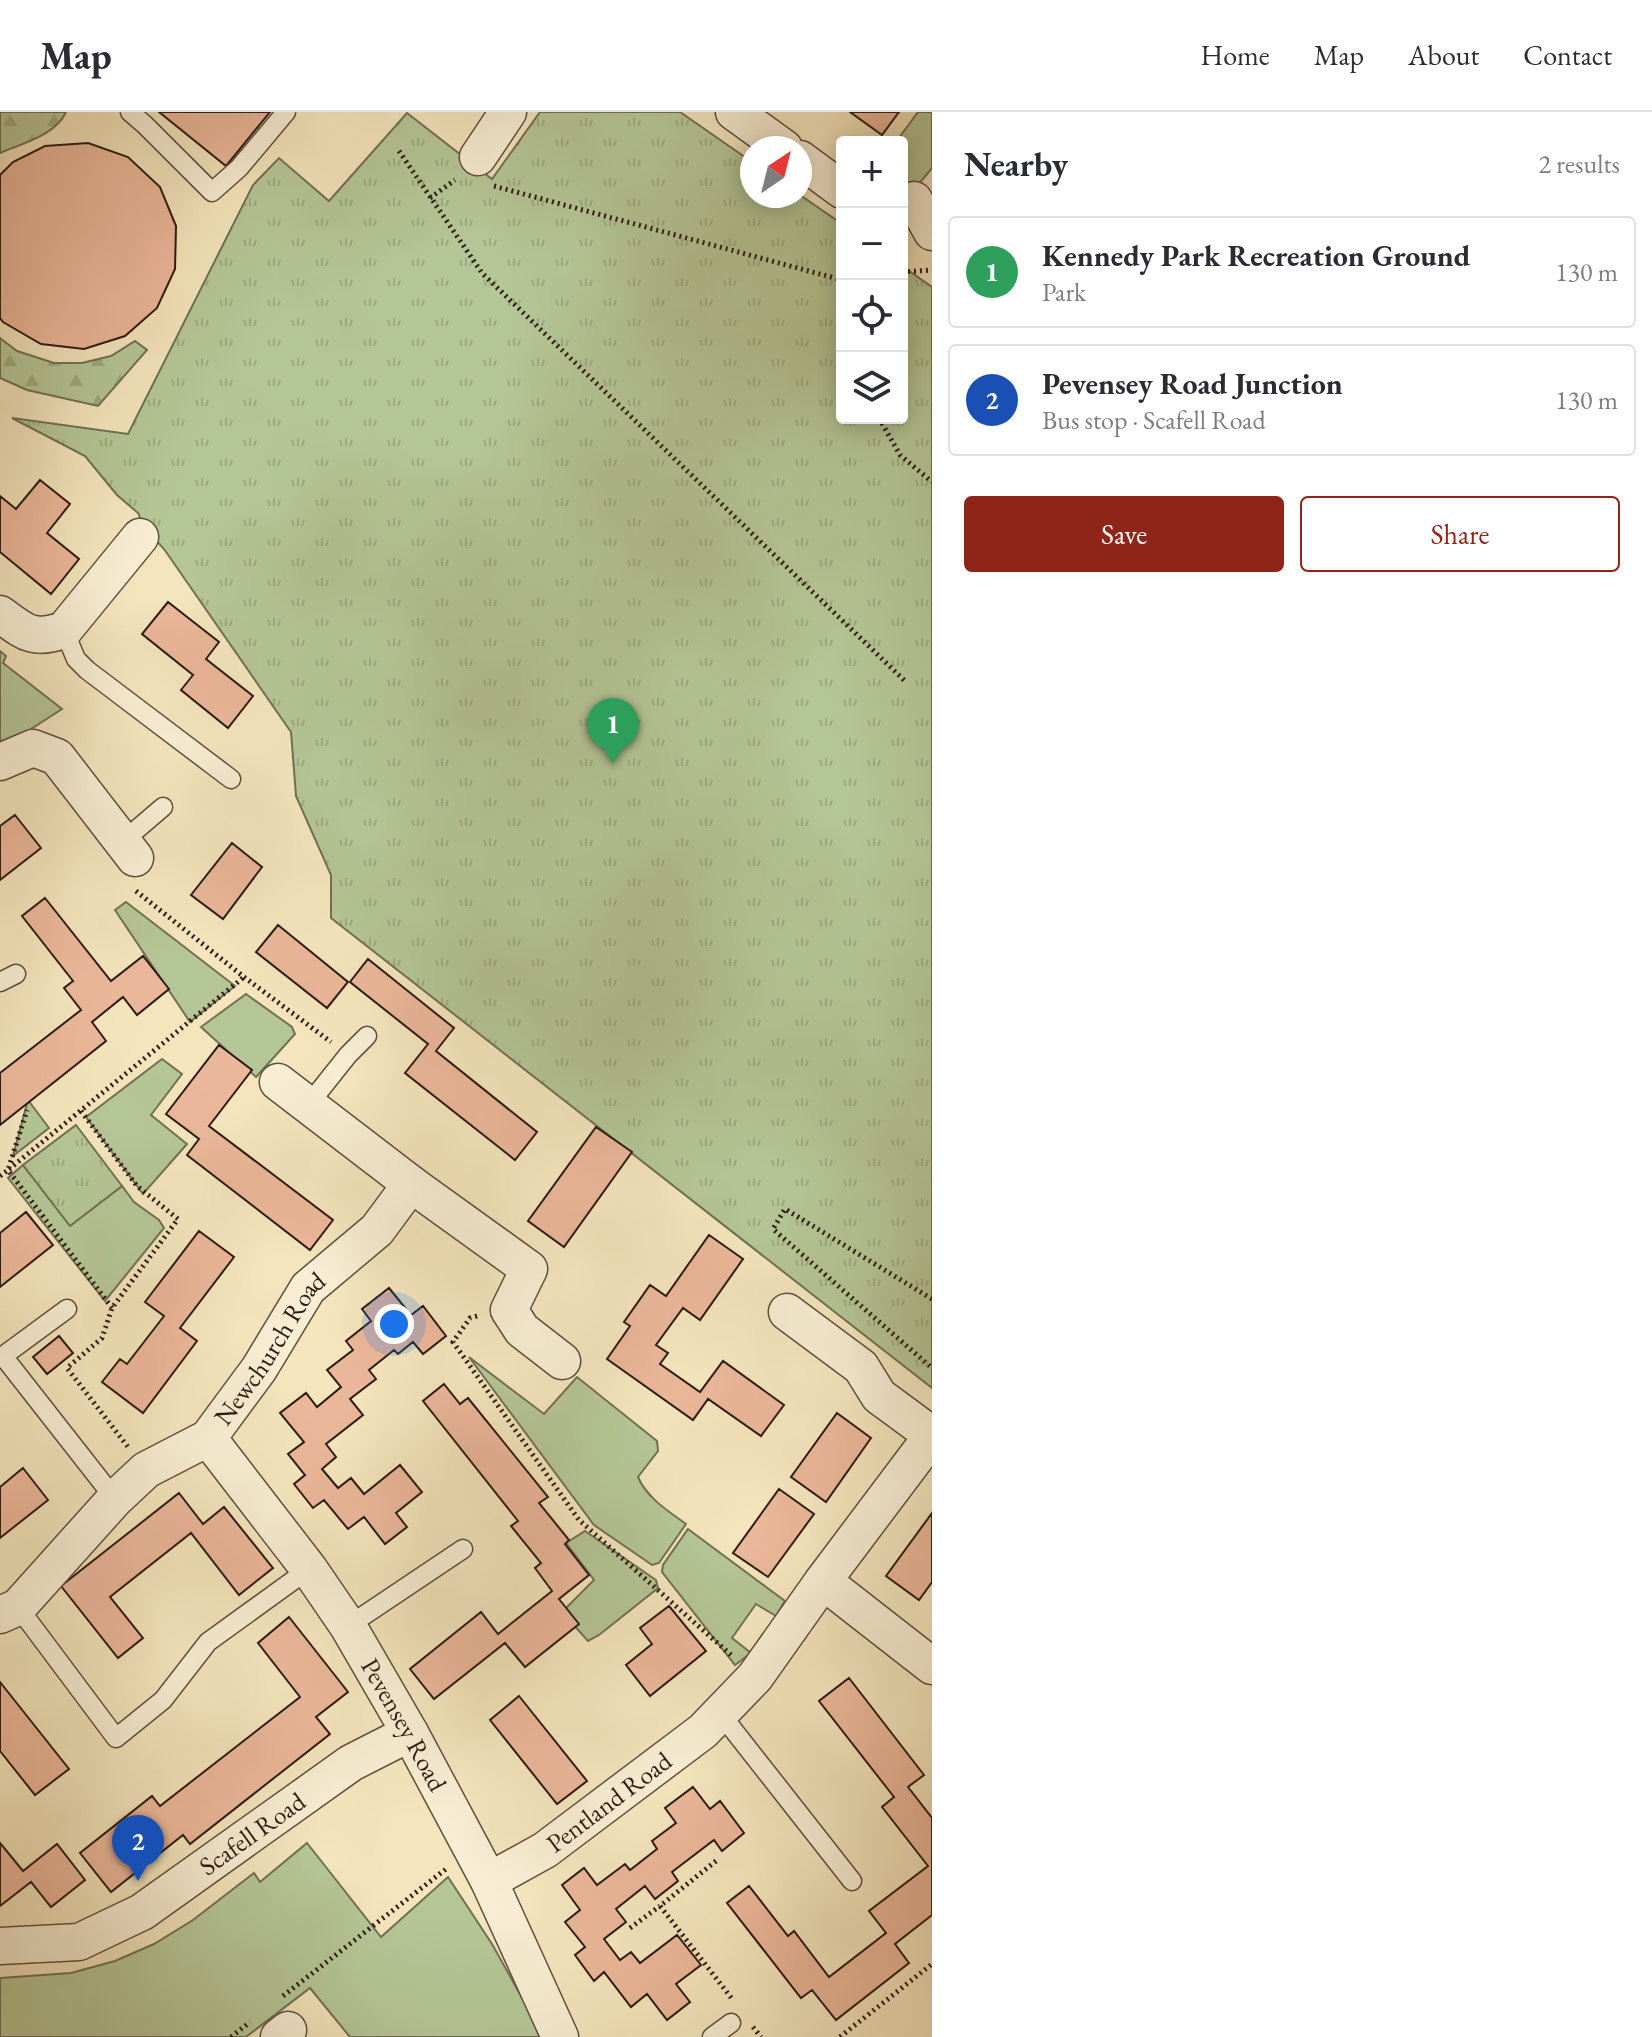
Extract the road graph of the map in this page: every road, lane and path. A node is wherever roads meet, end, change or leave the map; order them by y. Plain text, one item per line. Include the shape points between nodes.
1 (130, 112) edge
2 (286, 112) edge
3 (508, 112) edge
4 (734, 112) edge
5 (767, 136) edge
6 (399, 151) dead end
7 (812, 168) edge
8 (476, 173) junction
9 (836, 186) edge
10 (916, 191) edge
11 (430, 198) junction
12 (932, 232) edge
13 (932, 270) edge
14 (908, 272) edge
15 (836, 278) edge
16 (882, 424) edge
17 (932, 482) edge
18 (140, 537) dead end
19 (0, 614) edge
20 (64, 630) junction
21 (906, 682) dead end
22 (0, 762) edge
23 (231, 779) dead end
24 (163, 807) dead end
25 (128, 850) junction
26 (244, 977) junction
27 (367, 1036) dead end
28 (348, 1055) junction
29 (278, 1082) dead end
30 (309, 1104) junction
31 (27, 1110) dead end
32 (81, 1111) junction
33 (8, 1170) junction
34 (0, 1176) edge
35 (411, 1184) junction
36 (932, 1299) edge
37 (112, 1308) junction
38 (67, 1309) dead end
39 (509, 1310) junction
40 (787, 1312) dead end
41 (562, 1361) dead end
42 (932, 1368) edge
43 (932, 1436) edge
44 (208, 1438) junction
45 (146, 1470) junction
46 (115, 1499) junction
47 (463, 1549) dead end
48 (309, 1569) junction
49 (823, 1581) junction
50 (9, 1611) edge
51 (348, 1626) junction
52 (932, 1666) edge
53 (755, 1677) junction
54 (720, 1713) junction
55 (410, 1733) junction
56 (472, 1849) junction
57 (716, 1861) dead end
58 (489, 1881) junction
59 (852, 1881) dead end
60 (660, 1906) junction
61 (630, 1928) dead end
62 (0, 1946) edge
63 (932, 1964) edge
64 (733, 2001) dead end
65 (274, 2022) edge
66 (731, 2023) dead end
67 (752, 2025) dead end
68 (231, 2037) edge
69 (560, 2037) edge
70 (712, 2037) edge
71 (761, 2037) edge
72 (840, 2037) edge

1 - 2 lane via 212,192
3 - 8 street
4 - 5 street
6 - 11 path
7 - 9 street
8 - 11 path
8 - 15 path
10 - 12 street
11 - 21 path via 482,273
13 - 14 path
16 - 17 path via 900,455
18 - 20 street
19 - 20 street via 35,635
20 - 23 lane via 76,659 87,670
22 - 25 street via 33,748 57,757
24 - 25 lane
25 - 26 path via 136,891
26 - 28 path
26 - 32 path
27 - 28 lane
28 - 30 lane
29 - 30 street
30 - 35 street
31 - 33 path
32 - 33 path
32 - 37 path via 137,1186 178,1219
33 - 34 path
33 - 37 path
35 - 39 street via 529,1269
35 - 44 street, Newchurch Road via 377,1230 308,1288 259,1369
36 - 42 path via 785,1209 773,1229
37 - 45 path via 102,1338 67,1368
38 - 46 lane via 3,1356
39 - 41 street via 522,1330
39 - 53 path via 470,1318 453,1342 579,1520
40 - 43 street, Pentland Road via 861,1367 879,1396
43 - 49 street, Pentland Road
44 - 45 street, Newchurch Road
44 - 48 street, Pevensey Road
45 - 46 street, Newchurch Road
46 - 50 street, Newchurch Road
47 - 51 lane
48 - 50 lane, Newchurch Road via 208,1642 163,1700 116,1738
48 - 51 street, Pevensey Road
49 - 52 street
49 - 53 street, Pentland Road
51 - 55 street, Pevensey Road
53 - 54 street, Pentland Road
54 - 58 street, Pentland Road via 545,1850
54 - 59 lane
55 - 56 street, Pevensey Road
55 - 62 street, Scafell Road via 351,1763 142,1912 79,1942
56 - 58 street, Pevensey Road
56 - 65 path
57 - 60 path
58 - 69 street, Pevensey Road
60 - 61 path
60 - 64 path
63 - 72 path
65 - 68 path
66 - 70 lane
67 - 71 path

